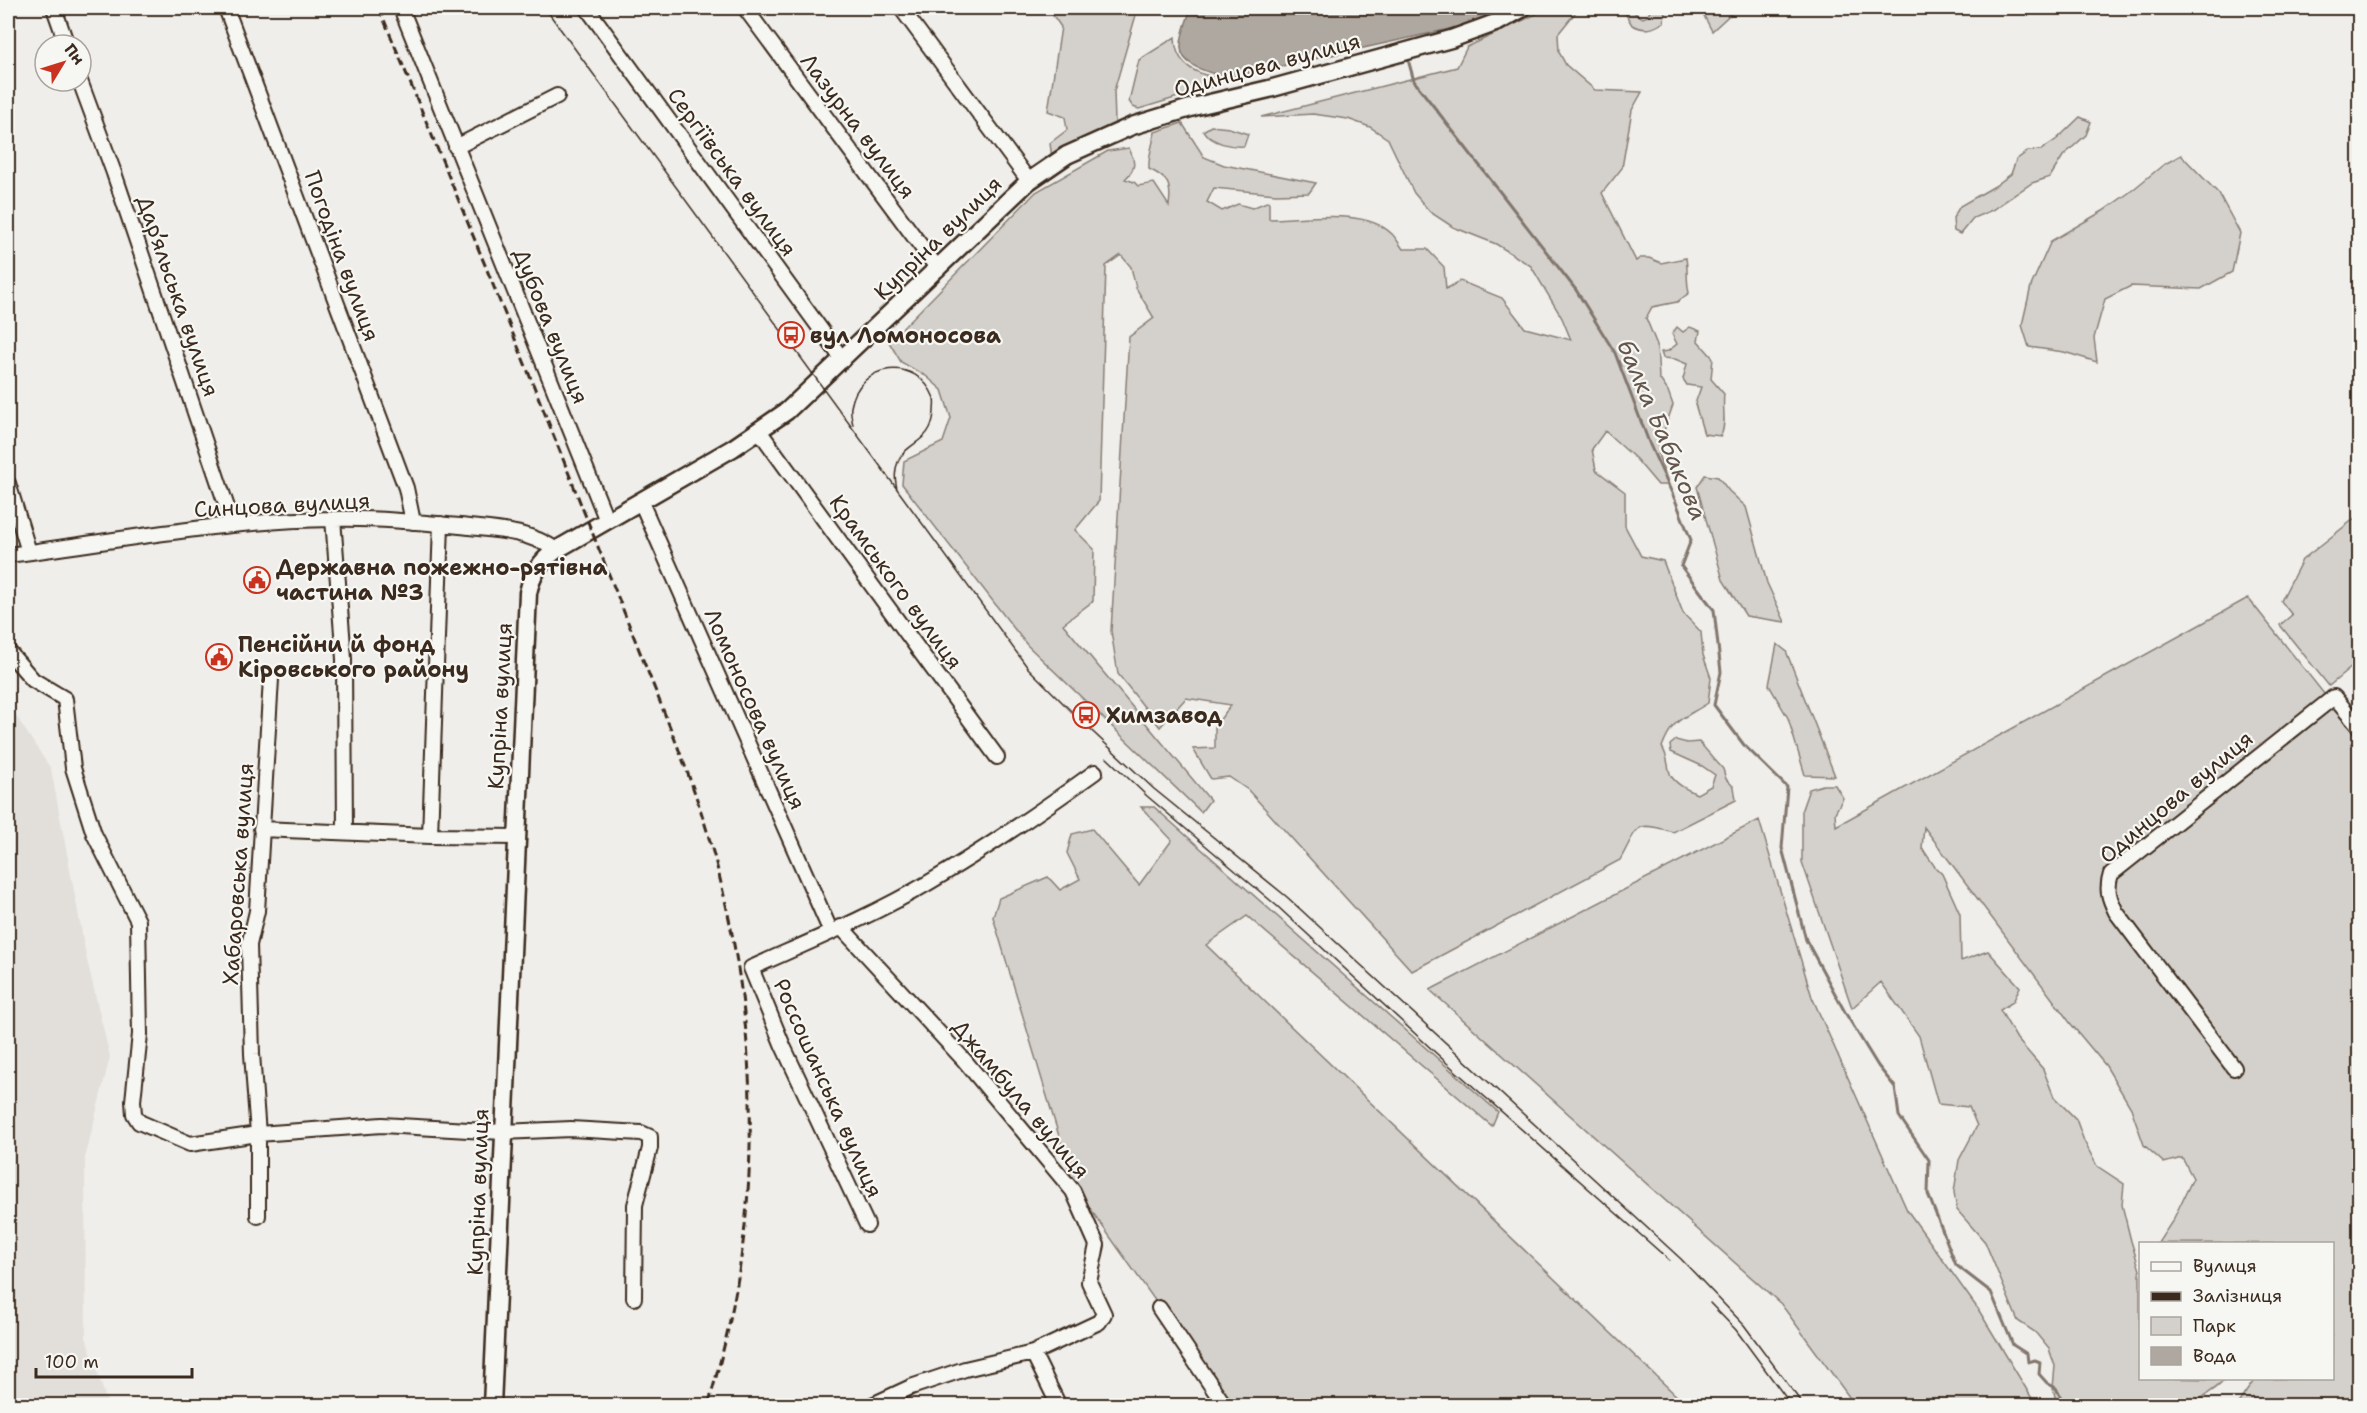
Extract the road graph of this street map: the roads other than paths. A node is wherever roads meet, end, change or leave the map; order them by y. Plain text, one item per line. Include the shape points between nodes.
1 (54, 8) edge
2 (226, 8) edge
3 (401, 8) edge
4 (587, 8) edge
5 (745, 8) edge
6 (901, 8) edge
7 (1523, 8) edge
8 (63, 33) edge
9 (84, 93) edge
10 (557, 96) dead end
11 (456, 147) junction
12 (1029, 181) junction
13 (938, 269) junction
14 (843, 360) junction
15 (760, 432) junction
16 (8, 483) edge
17 (641, 502) junction
18 (333, 519) junction
19 (607, 521) junction
20 (413, 522) junction
21 (441, 524) junction
22 (233, 525) junction
23 (556, 550) junction
24 (29, 552) junction
25 (8, 555) edge
26 (8, 651) edge
27 (271, 679) dead end
28 (2360, 728) edge
29 (997, 757) dead end
30 (1095, 772) dead end
31 (261, 829) junction
32 (345, 832) junction
33 (430, 836) junction
34 (517, 837) junction
35 (836, 930) junction
36 (2234, 1068) dead end
37 (503, 1132) junction
38 (258, 1134) junction
39 (258, 1216) dead end
40 (867, 1225) dead end
41 (634, 1298) dead end
42 (1159, 1308) dead end
43 (1033, 1353) junction
44 (492, 1406) edge
45 (870, 1406) edge
46 (1059, 1406) edge
47 (1225, 1406) edge

1 - 8 street
2 - 20 street, Погодіна вулиця via 406,488
3 - 11 street, Дубова вулиця
4 - 14 street, Сергіївська вулиця
5 - 13 street, Лазурна вулиця
6 - 12 street
7 - 12 main road, Одинцова вулиця via 1451,39 1132,126 1067,155
9 - 22 street, Дар’яльська вулиця
10 - 11 street
11 - 19 street, Дубова вулиця
12 - 13 main road, Купріна вулиця
13 - 14 main road, Купріна вулиця
14 - 15 main road, Купріна вулиця
15 - 17 main road, Купріна вулиця
15 - 29 street, Крамського вулиця
16 - 24 street
17 - 19 main road, Купріна вулиця
17 - 35 street, Ломоносова вулиця
18 - 20 street, Синцова вулиця
18 - 22 street, Синцова вулиця
18 - 32 street via 344,659
19 - 23 main road, Купріна вулиця
20 - 21 street, Синцова вулиця
21 - 23 street, Синцова вулиця via 527,535
21 - 33 street
22 - 24 street, Синцова вулиця
23 - 34 main road, Купріна вулиця via 537,568 528,593
24 - 25 street, Синцова вулиця
26 - 38 street via 33,680 64,699 73,768 94,834 138,921 140,1034 134,1114 139,1122 190,1144
27 - 31 street, Хабаровська вулиця
28 - 36 street, Одинцова вулиця via 2334,697 2111,874 2108,892 2116,912
30 - 35 street via 1034,817 927,884
31 - 32 street
31 - 38 street, Хабаровська вулиця via 257,911 249,945
32 - 33 street
33 - 34 street
34 - 37 main road, Купріна вулиця
35 - 40 street, Россошанська вулиця via 752,968 783,1046
35 - 43 street, Джамбула вулиця via 964,1060 1073,1191 1097,1245 1089,1282 1104,1314 1099,1322
37 - 38 street via 382,1125
37 - 41 street via 571,1129 641,1133 650,1137 635,1205
37 - 44 main road, Купріна вулиця
38 - 39 street, Хабаровська вулиця
42 - 47 street
43 - 45 street via 965,1369
43 - 46 street

